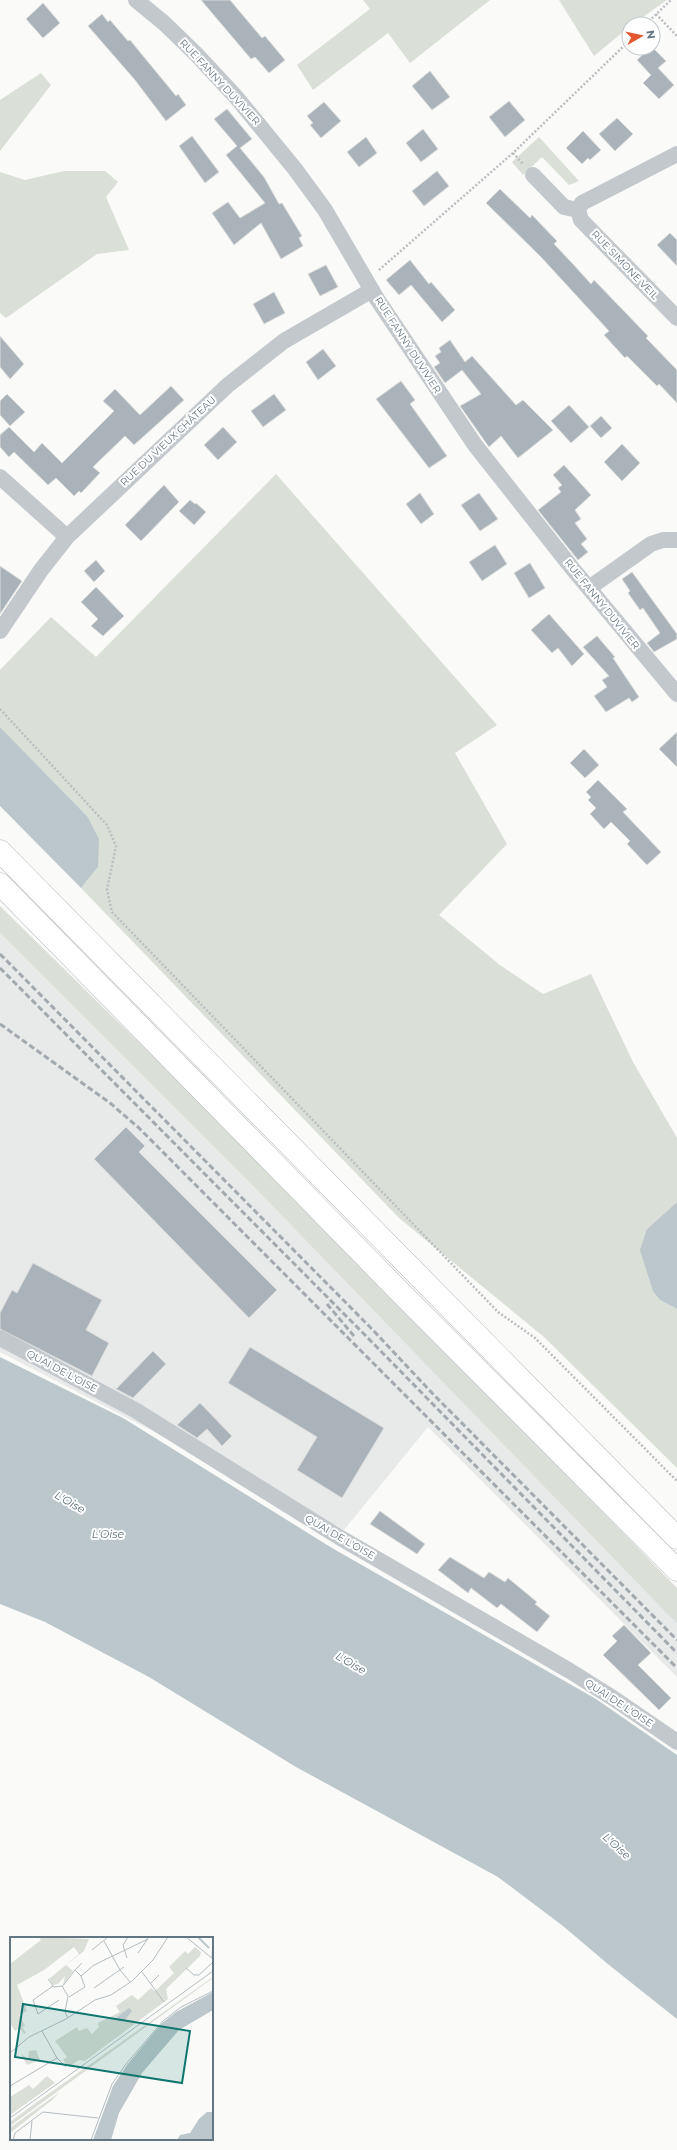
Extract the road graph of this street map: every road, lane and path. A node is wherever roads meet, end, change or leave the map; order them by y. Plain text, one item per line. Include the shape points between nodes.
1 (136, 0) edge
2 (671, 0) edge
3 (656, 14) joint
4 (677, 36) edge
5 (621, 48) edge
6 (677, 154) edge
7 (533, 175) dead end
8 (578, 210) junction
9 (369, 286) junction
10 (677, 318) edge
11 (0, 477) edge
12 (67, 537) junction
13 (677, 540) edge
14 (589, 588) junction
15 (0, 630) edge
16 (677, 694) edge
17 (0, 709) edge
18 (0, 851) edge
19 (0, 884) edge
20 (0, 1338) edge
21 (677, 1481) edge
22 (677, 1538) edge
23 (677, 1570) edge
24 (677, 1742) edge

1 - 9 street, RUE FANNY DUVIVIER via 190,48 268,134 325,210
2 - 3 path
3 - 4 path
5 - 9 path via 513,153
6 - 8 street via 582,203
7 - 8 street via 564,207
8 - 10 street, RUE SIMONE VEIL via 581,220
9 - 12 street, RUE DU VIEUX CHÂTEAU via 265,354 228,385
9 - 14 street, RUE FANNY DUVIVIER via 475,445
11 - 12 street
12 - 15 street, RUE DU VIEUX CHÂTEAU
13 - 14 street via 663,540 651,544
14 - 16 street, RUE FANNY DUVIVIER
17 - 21 path via 107,825 116,846 107,890 112,912 498,1312 535,1338
18 - 22 highway
19 - 23 highway
20 - 24 street, QUAI DE L'OISE via 135,1410 339,1537 576,1675

